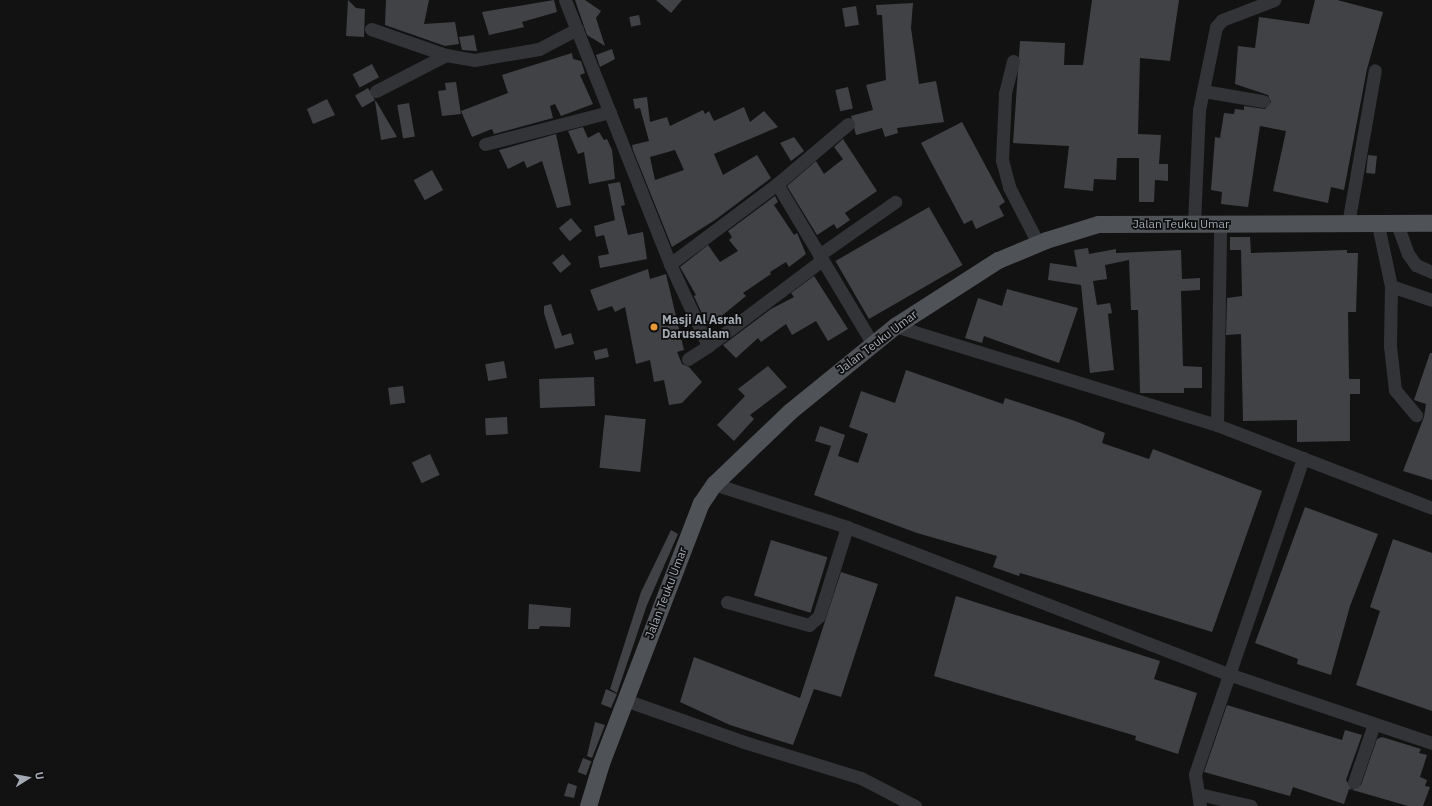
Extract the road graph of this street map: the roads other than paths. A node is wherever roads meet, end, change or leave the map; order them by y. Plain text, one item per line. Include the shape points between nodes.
1 (565, 0) edge
2 (1274, 0) edge
3 (371, 29) dead end
4 (576, 29) junction
5 (446, 55) junction
6 (1013, 61) dead end
7 (1375, 70) dead end
8 (376, 91) dead end
9 (1203, 91) junction
10 (1263, 101) dead end
11 (610, 112) junction
12 (848, 124) dead end
13 (485, 144) dead end
14 (777, 184) junction
15 (895, 202) dead end
16 (1220, 223) junction
17 (1432, 223) edge
18 (1194, 224) junction
19 (1348, 224) junction
20 (1378, 224) junction
21 (1397, 224) junction
22 (1038, 243) junction
23 (821, 257) junction
24 (670, 264) junction
25 (1432, 272) edge
26 (1391, 286) junction
27 (1432, 300) edge
28 (895, 326) junction
29 (872, 343) junction
30 (708, 346) junction
31 (688, 358) dead end
32 (1416, 415) dead end
33 (1217, 425) junction
34 (1302, 458) junction
35 (714, 484) junction
36 (1432, 508) edge
37 (847, 527) junction
38 (727, 602) dead end
39 (1228, 674) junction
40 (625, 700) junction
41 (1374, 724) junction
42 (1432, 743) edge
43 (1354, 782) dead end
44 (1200, 800) edge
45 (588, 806) edge
46 (915, 806) edge
47 (1251, 806) edge

1 - 4 street
2 - 9 street via 1218,23
3 - 5 street
4 - 5 street via 539,49 495,60
4 - 11 street
5 - 8 street
6 - 22 street via 1005,94 1002,160 1009,187
7 - 19 street
9 - 10 street
9 - 18 street via 1196,145
11 - 13 street
11 - 24 street
12 - 14 street
14 - 23 street
14 - 24 street
15 - 23 street
16 - 18 main road, Jalan Teuku Umar
16 - 19 main road, Jalan Teuku Umar
16 - 33 street
17 - 21 main road, Jalan Teuku Umar
18 - 22 main road, Jalan Teuku Umar via 1098,224
19 - 20 main road, Jalan Teuku Umar
20 - 21 main road, Jalan Teuku Umar
20 - 26 street
21 - 25 street via 1408,254 1416,265
22 - 28 main road, Jalan Teuku Umar via 998,260
23 - 29 street
23 - 30 street
24 - 30 street
26 - 27 street
26 - 32 street via 1393,382 1400,399
28 - 29 main road, Jalan Teuku Umar
28 - 33 street
29 - 35 main road, Jalan Teuku Umar via 789,412
30 - 31 street
33 - 34 street
34 - 36 street
34 - 39 street
35 - 37 street
35 - 40 main road, Jalan Teuku Umar via 701,503
37 - 38 street via 819,616 809,625
37 - 39 street
39 - 41 street
39 - 44 street via 1195,774
40 - 45 main road, Jalan Teuku Umar
40 - 46 street via 744,742 860,778
41 - 42 street
41 - 43 street
44 - 47 street

